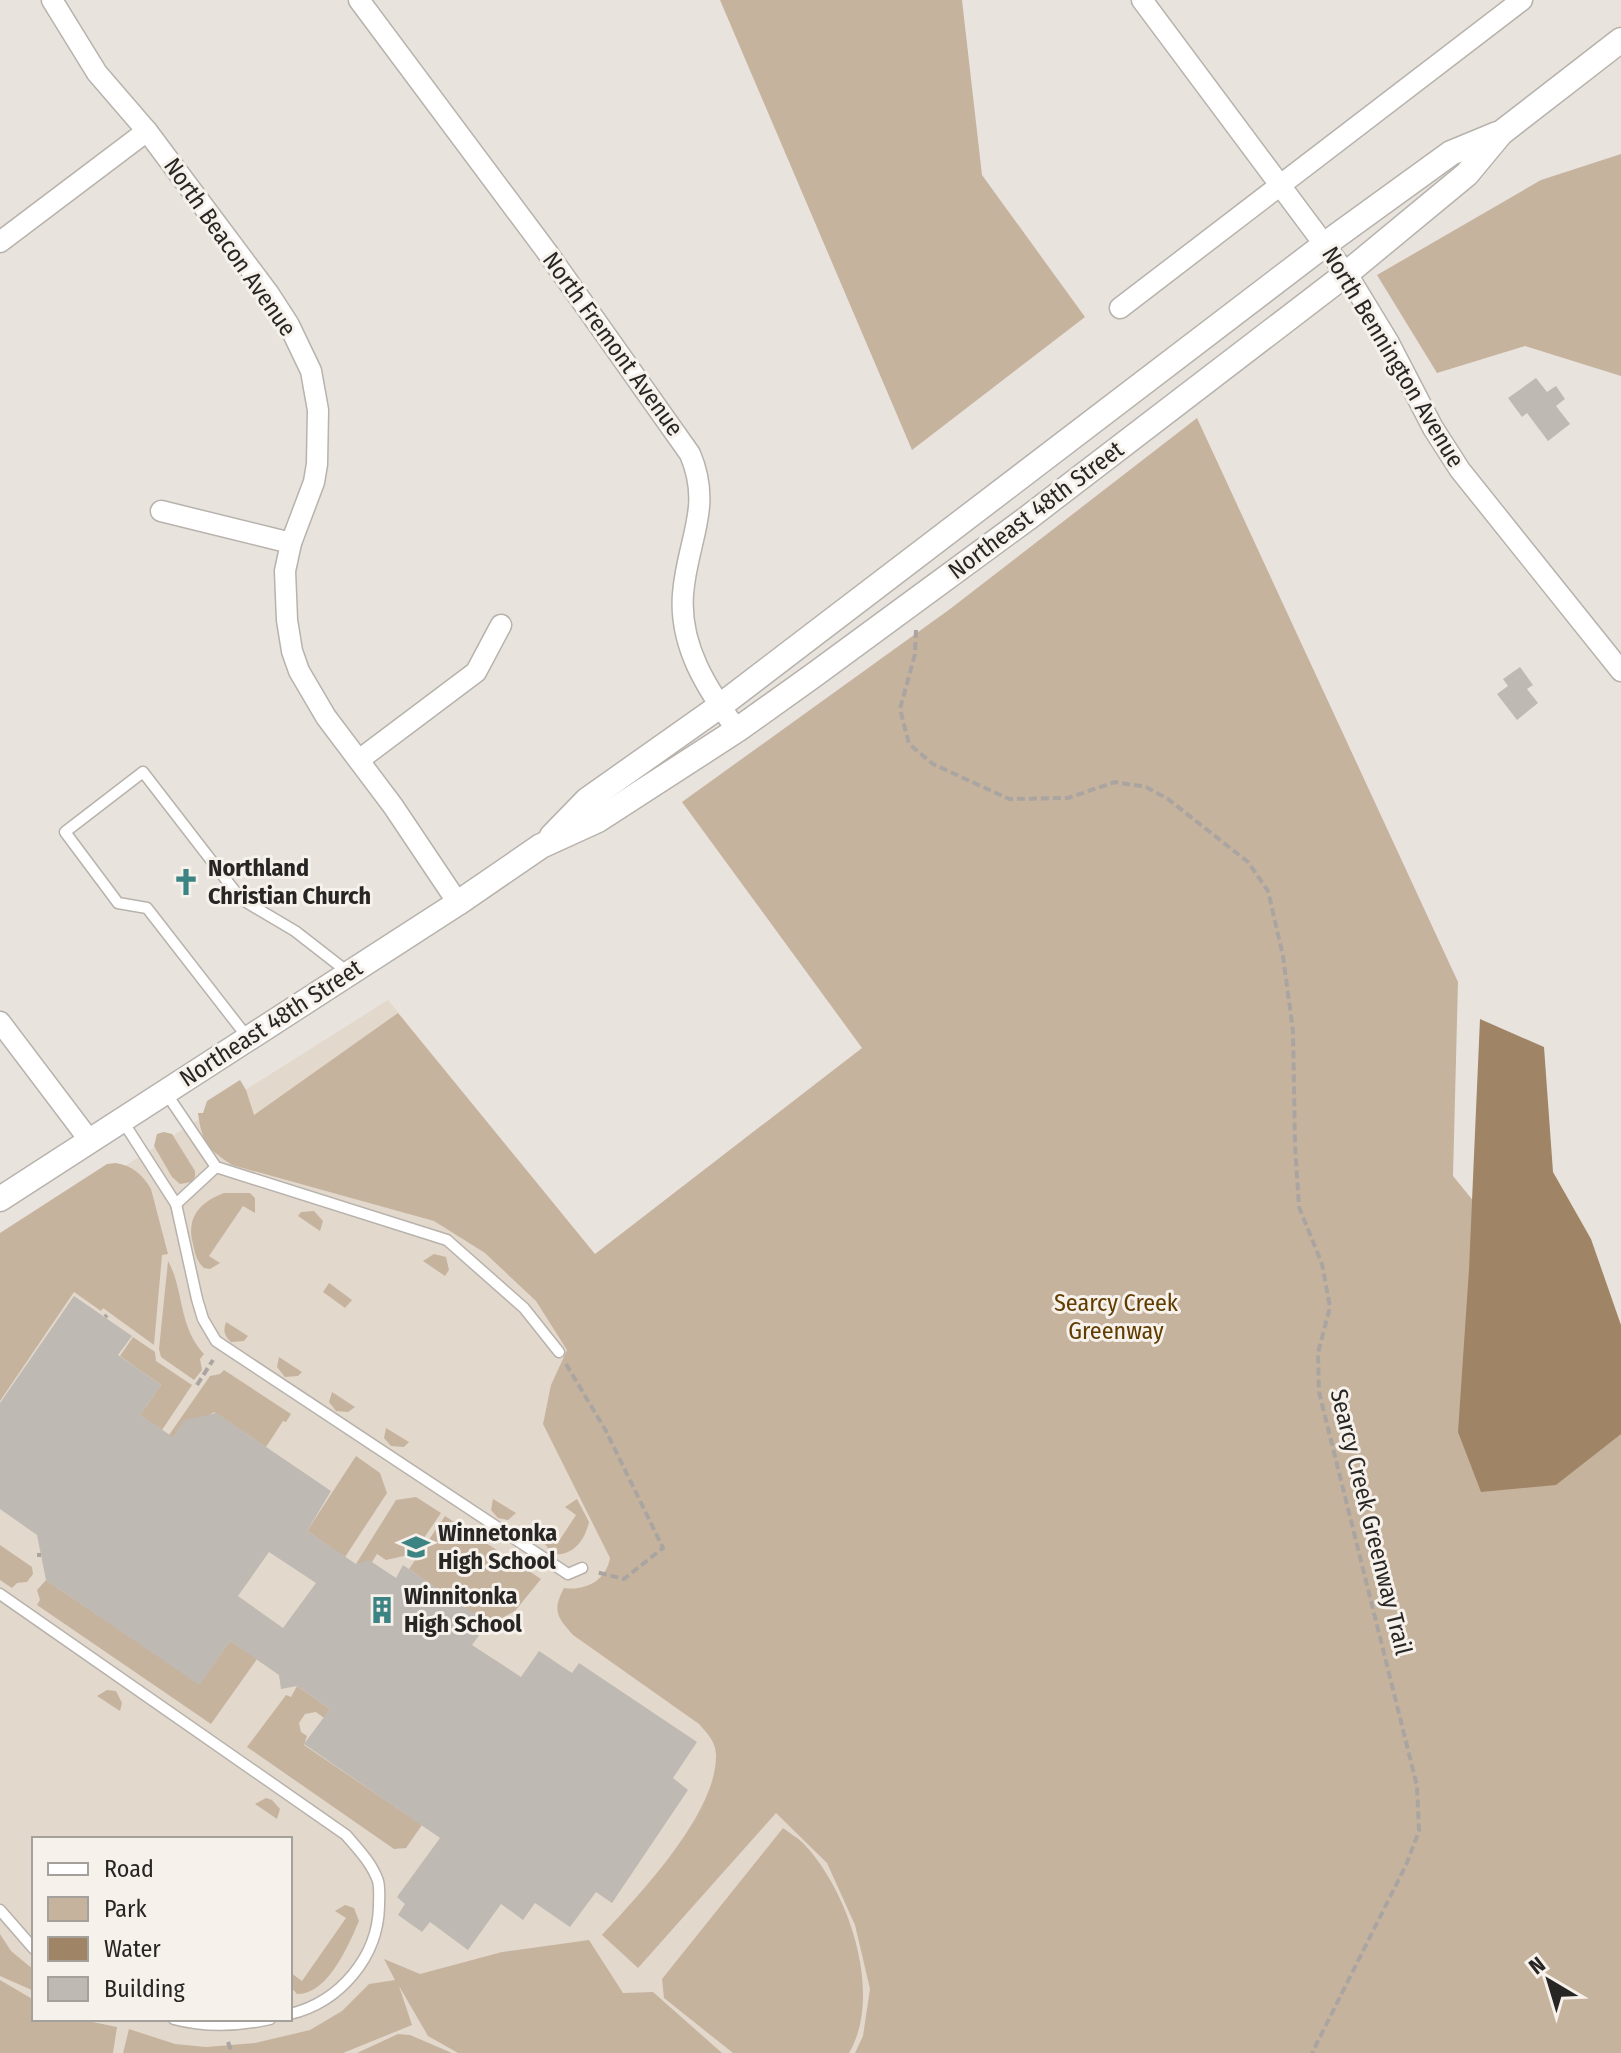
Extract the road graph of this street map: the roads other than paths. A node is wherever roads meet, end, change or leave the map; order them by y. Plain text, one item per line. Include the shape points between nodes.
1 (52, 0) edge
2 (359, 0) edge
3 (1142, 0) edge
4 (1522, 0) edge
5 (1621, 40) edge
6 (147, 131) junction
7 (1501, 133) junction
8 (1280, 185) junction
9 (0, 242) edge
10 (1324, 245) junction
11 (1346, 274) junction
12 (1120, 308) dead end
13 (1024, 474) junction
14 (1047, 503) junction
15 (161, 511) dead end
16 (291, 543) junction
17 (501, 625) dead end
18 (1621, 671) edge
19 (720, 706) junction
20 (737, 730) junction
21 (359, 760) junction
22 (541, 846) junction
23 (458, 903) junction
24 (349, 973) junction
25 (0, 1022) edge
26 (248, 1038) junction
27 (165, 1092) junction
28 (122, 1120) junction
29 (90, 1141) junction
30 (216, 1167) junction
31 (0, 1199) edge
32 (176, 1204) junction
33 (559, 1352) road end
34 (582, 1568) road end
35 (0, 1594) edge
36 (0, 1910) edge
37 (32, 1947) edge
38 (292, 2013) edge
39 (182, 2021) edge
40 (262, 2021) edge

1 - 6 street, North Beacon Avenue via 97,73
2 - 19 street, North Fremont Avenue via 690,454 702,505 683,595 684,622 700,673
3 - 8 street, North Bennington Avenue
4 - 8 street
5 - 7 street, Northeast 48th Street
6 - 9 street
6 - 16 street, North Beacon Avenue via 269,294 311,371 318,410 317,464
7 - 10 street, Northeast 48th Street via 1451,153
7 - 11 street, Northeast 48th Street via 1467,174
8 - 10 street, North Bennington Avenue
8 - 12 street
10 - 11 street, North Bennington Avenue
10 - 13 street, Northeast 48th Street
11 - 14 street, Northeast 48th Street
11 - 18 street, North Bennington Avenue via 1460,470
13 - 14 street
13 - 19 street, Northeast 48th Street
14 - 20 street, Northeast 48th Street
15 - 16 street
16 - 21 street, North Beacon Avenue via 285,571 292,651 326,717
17 - 21 street via 476,672
19 - 20 street, North Fremont Avenue
19 - 22 street, Northeast 48th Street via 587,800
20 - 22 street, Northeast 48th Street via 598,820
21 - 23 street, North Beacon Avenue
22 - 23 street, Northeast 48th Street
23 - 24 street, Northeast 48th Street
24 - 26 street, Northeast 48th Street
24 - 26 lane via 295,931 241,899 143,772 65,832 118,903 147,908
25 - 29 street
26 - 27 street, Northeast 48th Street
27 - 28 street, Northeast 48th Street
27 - 30 lane
28 - 29 street, Northeast 48th Street
28 - 32 lane
29 - 31 street, Northeast 48th Street
30 - 32 lane
30 - 33 lane via 447,1240 524,1308
32 - 34 lane via 197,1299 216,1341 568,1574
35 - 38 lane via 346,1835 366,1858 379,1882 378,1925 360,1966 334,1995
36 - 37 lane
39 - 40 lane

